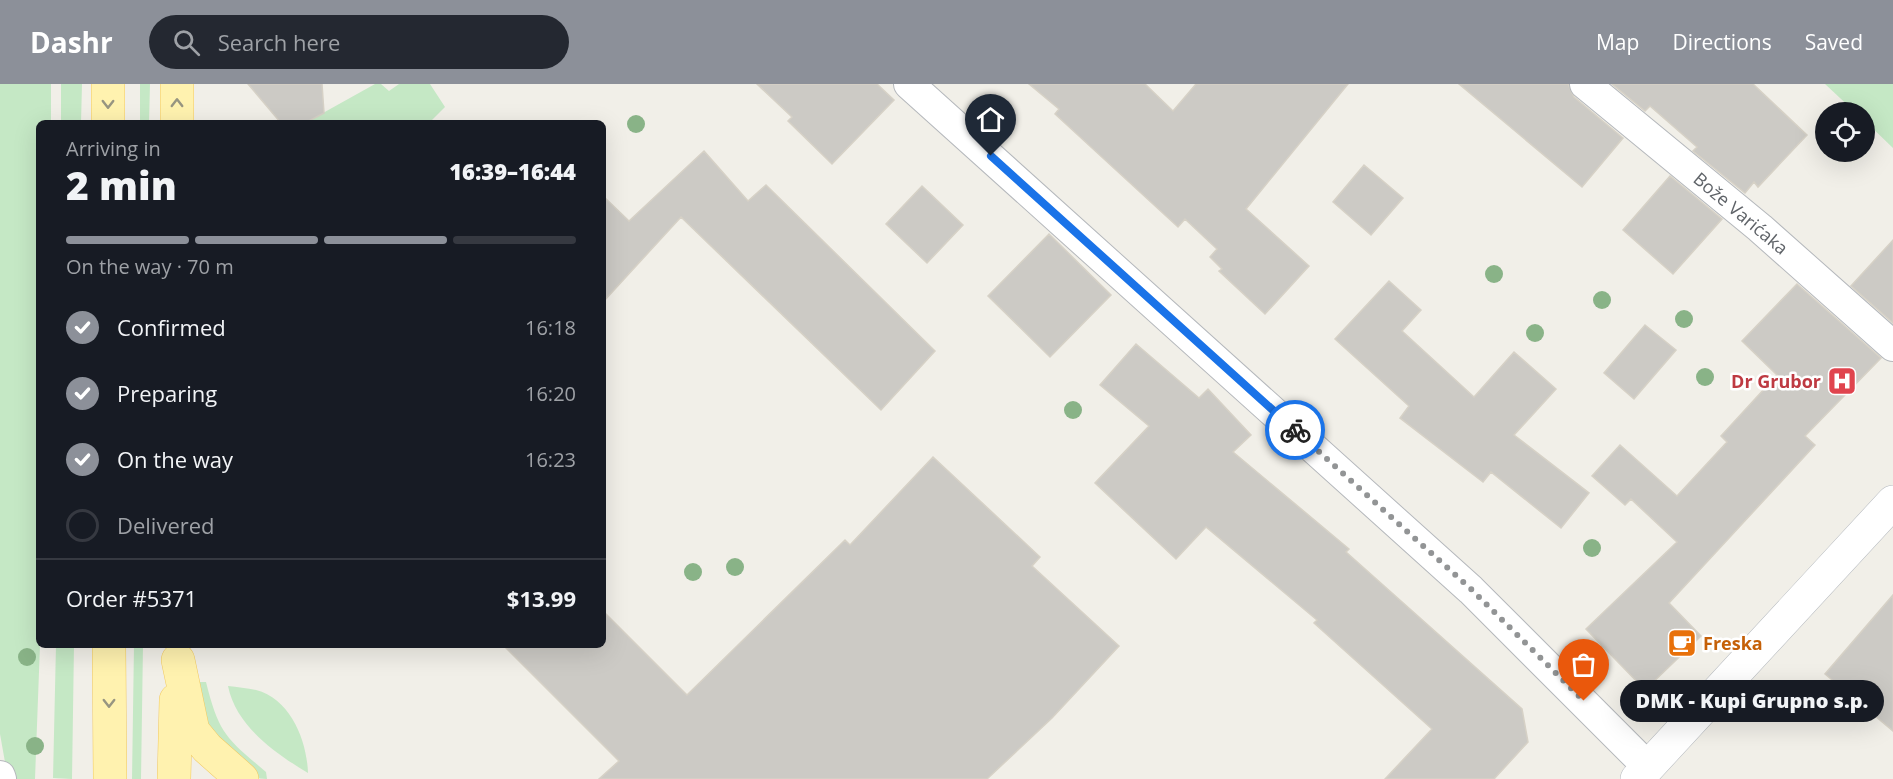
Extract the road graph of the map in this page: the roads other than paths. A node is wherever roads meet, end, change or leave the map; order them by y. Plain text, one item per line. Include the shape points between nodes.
1 (108, 84) edge
2 (177, 84) edge
3 (909, 84) edge
4 (1585, 84) edge
5 (108, 120) edge
6 (177, 120) edge
7 (1893, 346) edge
8 (1893, 502) edge
9 (109, 648) edge
10 (178, 653) edge
11 (1643, 773) edge
12 (110, 779) edge
13 (174, 779) edge
14 (242, 779) edge

1 -> 5 main road
6 -> 2 main road
3 - 11 street via 1472,590
4 - 7 street, Bože Varićaka via 1760,228
8 - 11 main road
9 -> 12 main road
10 - 13 main road
10 - 14 main road via 193,731

